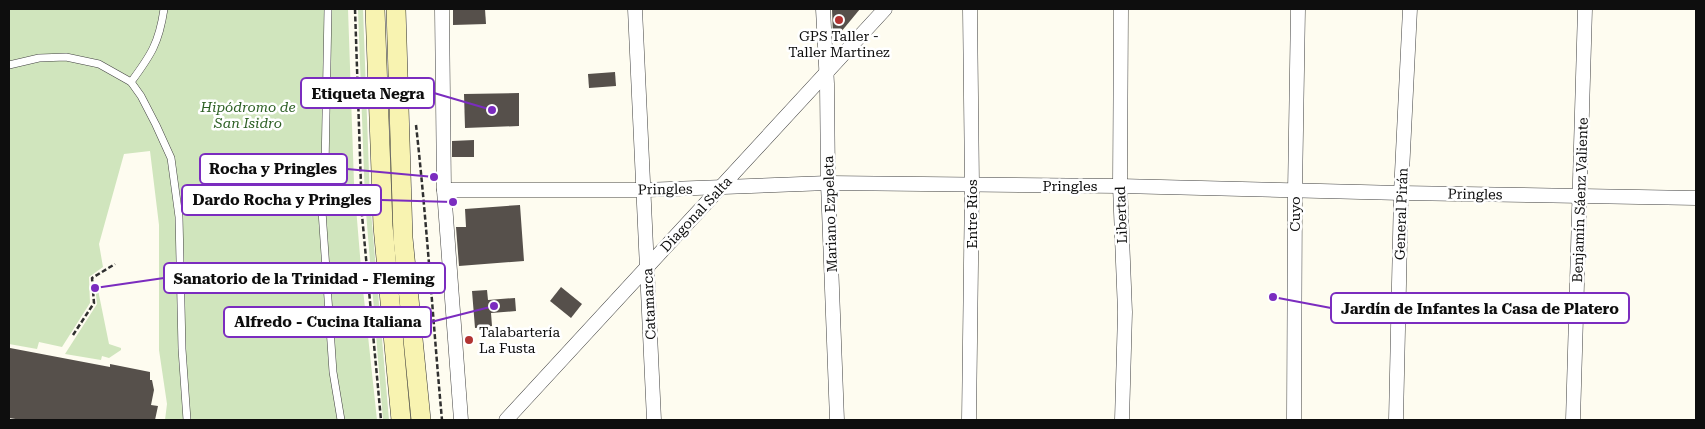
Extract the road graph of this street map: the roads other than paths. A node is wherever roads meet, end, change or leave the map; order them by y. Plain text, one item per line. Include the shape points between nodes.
1 (164, 9) edge
2 (328, 9) edge
3 (375, 9) edge
4 (396, 9) edge
5 (442, 9) edge
6 (635, 9) edge
7 (823, 9) edge
8 (885, 9) edge
9 (970, 9) edge
10 (1121, 9) edge
11 (1298, 9) edge
12 (1410, 9) edge
13 (1585, 9) edge
14 (9, 65) edge
15 (827, 72) junction
16 (131, 82) junction
17 (828, 183) junction
18 (972, 185) junction
19 (1120, 186) junction
20 (720, 188) junction
21 (444, 190) junction
22 (643, 190) junction
23 (1295, 191) junction
24 (1401, 193) junction
25 (1581, 196) junction
26 (1696, 198) edge
27 (647, 267) junction
28 (187, 420) edge
29 (341, 420) edge
30 (401, 420) edge
31 (421, 420) edge
32 (461, 420) edge
33 (506, 420) edge
34 (654, 420) edge
35 (837, 420) edge
36 (969, 420) edge
37 (1122, 420) edge
38 (1294, 420) edge
39 (1396, 420) edge
40 (1574, 420) edge

1 - 16 lane via 156,43
2 - 29 lane via 322,211 333,372
3 - 30 main road via 383,239
4 - 31 main road via 403,238
5 - 21 street
6 - 22 street, Catamarca
7 - 15 street, Mariano Ezpeleta
8 - 15 street, Diagonal Salta
9 - 18 street, Entre Ríos
10 - 19 street, Libertad
11 - 23 street, Cuyo
12 - 24 street, General Pirán
13 - 25 street, Benjamín Sáenz Valiente
14 - 16 lane via 39,58 66,57 99,64
15 - 17 street, Mariano Ezpeleta
15 - 20 street, Diagonal Salta
16 - 28 lane via 171,158 179,217
17 - 18 street, Pringles
17 - 20 street, Pringles
17 - 35 street, Mariano Ezpeleta
18 - 19 street, Pringles
18 - 36 street, Entre Ríos
19 - 23 street, Pringles
19 - 37 street, Libertad via 1125,312
20 - 22 street, Pringles
20 - 27 street, Diagonal Salta
21 - 22 street, Pringles
21 - 32 street
22 - 27 street, Catamarca
23 - 24 street, Pringles
23 - 38 street, Cuyo
24 - 25 street, Pringles
24 - 39 street, General Pirán
25 - 26 street, Pringles
25 - 40 street, Benjamín Sáenz Valiente
27 - 33 street, Diagonal Salta
27 - 34 street, Catamarca

